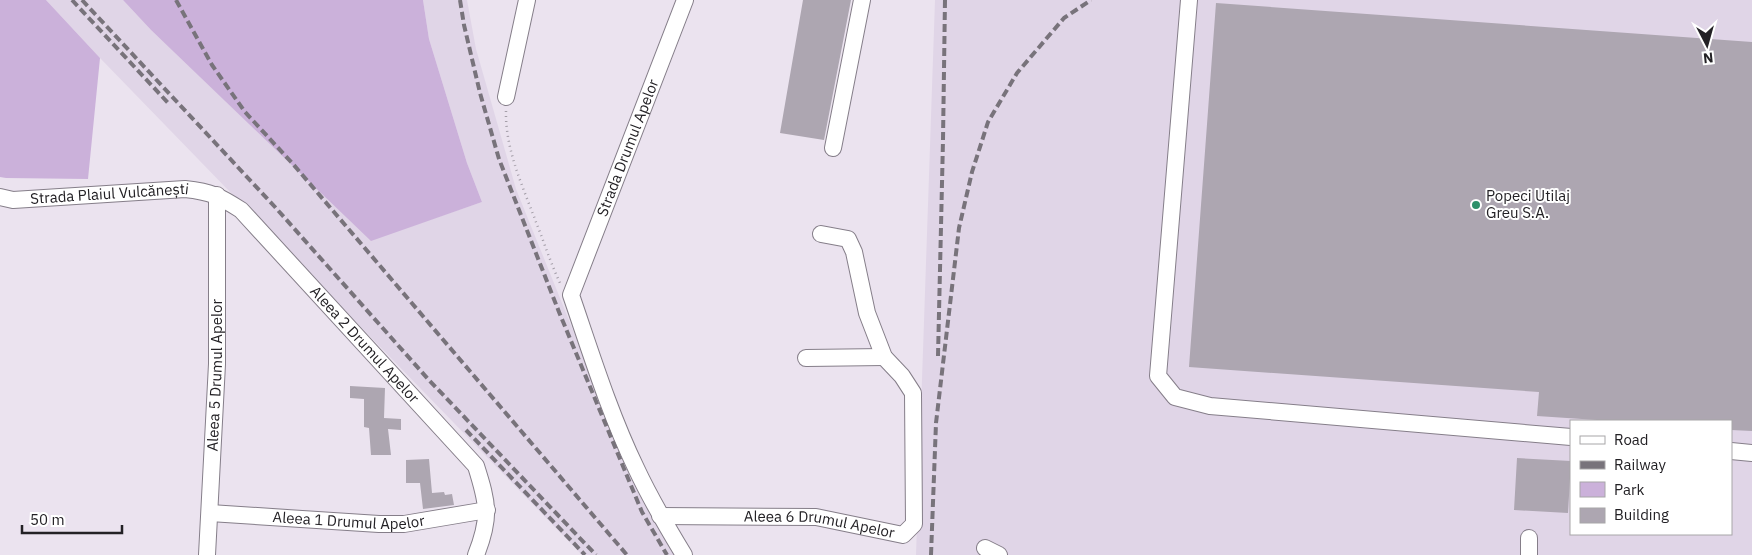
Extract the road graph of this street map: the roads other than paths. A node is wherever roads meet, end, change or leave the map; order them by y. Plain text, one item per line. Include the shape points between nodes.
1 (527, 0) edge
2 (685, 0) edge
3 (862, 0) edge
4 (1189, 0) edge
5 (506, 97) road end
6 (834, 148) dead end
7 (217, 196) junction
8 (0, 198) edge
9 (821, 234) dead end
10 (884, 357) junction
11 (806, 358) dead end
12 (1570, 437) edge
13 (1732, 451) edge
14 (1752, 453) edge
15 (487, 510) junction
16 (210, 513) junction
17 (660, 516) junction
18 (1529, 538) dead end
19 (207, 555) edge
20 (476, 555) edge
21 (684, 555) edge
22 (1529, 555) edge

1 - 5 street
2 - 17 street, Strada Drumul Apelor via 571,296 608,403
3 - 6 street
4 - 12 street via 1158,376 1174,397 1210,406
7 - 8 street, Strada Plaiul Vulcănești via 185,189 13,200
7 - 15 street, Aleea 2 Drumul Apelor via 241,210 476,466
7 - 16 street, Aleea 5 Drumul Apelor via 217,364
9 - 10 street, Aleea 6 Drumul Apelor via 848,239 854,252 867,313
10 - 11 street
10 - 17 street, Aleea 6 Drumul Apelor via 913,393 914,524 903,535 816,517
13 - 14 street
15 - 16 street, Aleea 1 Drumul Apelor via 404,524
15 - 20 street via 486,527
16 - 19 street, Aleea 5 Drumul Apelor
17 - 21 street
18 - 22 street

